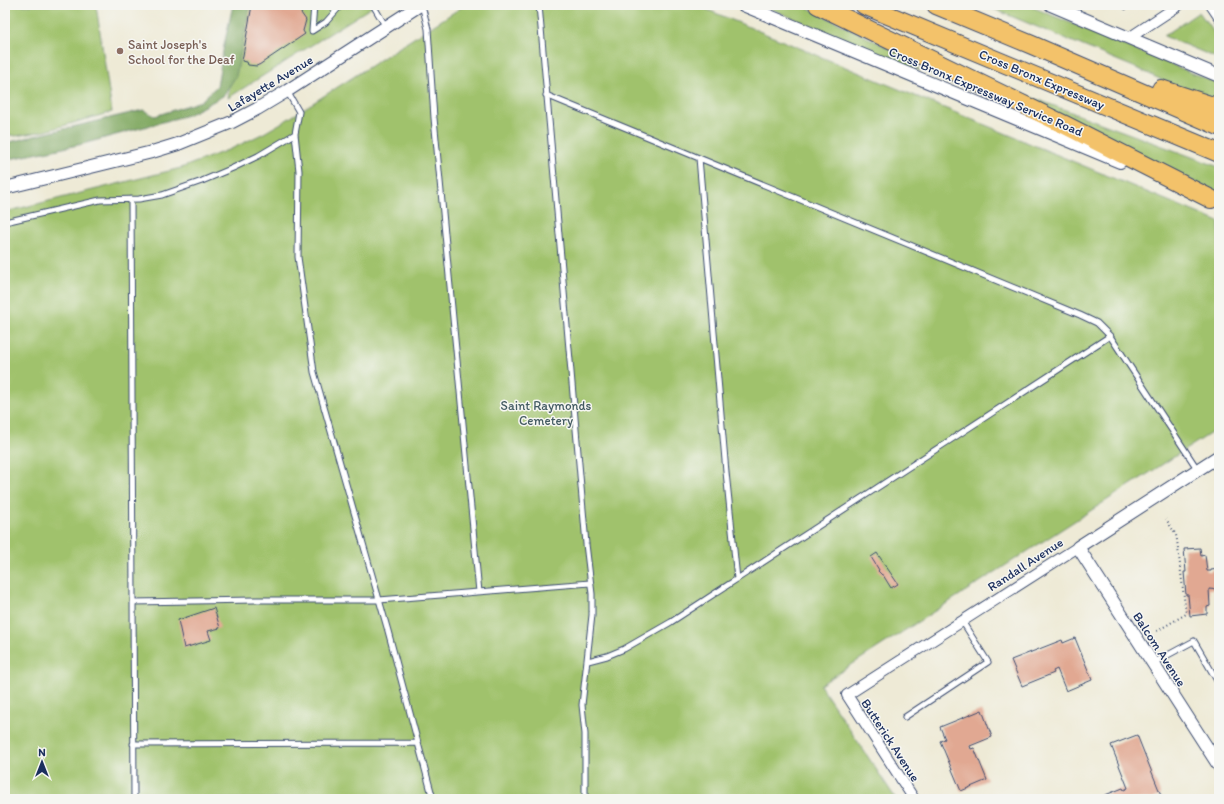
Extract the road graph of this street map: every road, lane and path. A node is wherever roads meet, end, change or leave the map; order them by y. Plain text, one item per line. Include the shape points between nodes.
1 (314, 5) edge
2 (341, 5) edge
3 (373, 5) edge
4 (421, 5) edge
5 (539, 5) edge
6 (743, 5) edge
7 (818, 5) edge
8 (864, 5) edge
9 (936, 5) edge
10 (1179, 5) edge
11 (1211, 5) edge
12 (1056, 6) edge
13 (1219, 17) edge
14 (386, 27) junction
15 (1128, 38) junction
16 (1032, 45) junction
17 (1219, 76) edge
18 (287, 91) junction
19 (546, 95) junction
20 (1219, 108) edge
21 (1219, 126) edge
22 (295, 134) junction
23 (1219, 153) edge
24 (699, 158) junction
25 (5, 188) edge
26 (131, 199) junction
27 (1215, 201) edge
28 (5, 222) edge
29 (1110, 336) junction
30 (1219, 456) edge
31 (1198, 470) junction
32 (1216, 486) dead end
33 (1219, 491) edge
34 (1166, 519) dead end
35 (1078, 546) junction
36 (737, 579) junction
37 (590, 583) junction
38 (479, 592) junction
39 (379, 600) junction
40 (133, 602) junction
41 (962, 621) junction
42 (1157, 631) dead end
43 (588, 661) junction
44 (1153, 663) junction
45 (1219, 684) edge
46 (847, 695) joint
47 (905, 717) dead end
48 (418, 743) junction
49 (133, 744) junction
50 (1219, 766) edge
51 (134, 799) edge
52 (433, 799) edge
53 (585, 799) edge
54 (914, 799) edge

1 - 2 lane via 312,31 326,22
3 - 14 lane
4 - 14 street, Lafayette Avenue
4 - 38 lane via 428,29 434,118
5 - 19 lane
6 - 27 street, Cross Bronx Expressway Service Road
7 - 27 highway
8 - 23 highway, Cross Bronx Expressway
9 - 16 highway, Cross Bronx Expressway
10 - 15 street
11 - 13 street
12 - 15 street
14 - 18 street, Lafayette Avenue
15 - 17 street
16 - 20 highway
16 - 21 highway, Cross Bronx Expressway
18 - 22 lane via 299,112
18 - 25 street, Lafayette Avenue via 232,122 178,144
19 - 24 lane
19 - 37 lane
22 - 26 lane via 245,162 202,181 162,195
22 - 39 lane via 299,171 298,257 314,372
24 - 29 lane via 1080,315 1097,323
24 - 36 lane
26 - 28 lane via 100,200
26 - 40 lane
29 - 31 lane
29 - 36 lane
30 - 31 street, Randall Avenue
31 - 35 street, Randall Avenue
32 - 33 path
34 - 42 path via 1176,535 1186,614
35 - 41 street, Randall Avenue
35 - 44 street, Balcom Avenue
36 - 43 lane via 624,649
37 - 38 lane
37 - 43 lane via 592,616
38 - 39 lane
39 - 40 lane
39 - 48 lane
40 - 49 lane
41 - 46 street, Randall Avenue
41 - 47 lane via 988,662
43 - 53 lane via 582,705 585,734
44 - 45 lane via 1194,641
44 - 50 street, Balcom Avenue
46 - 54 street, Butterick Avenue
48 - 49 lane
48 - 52 lane
49 - 51 lane

